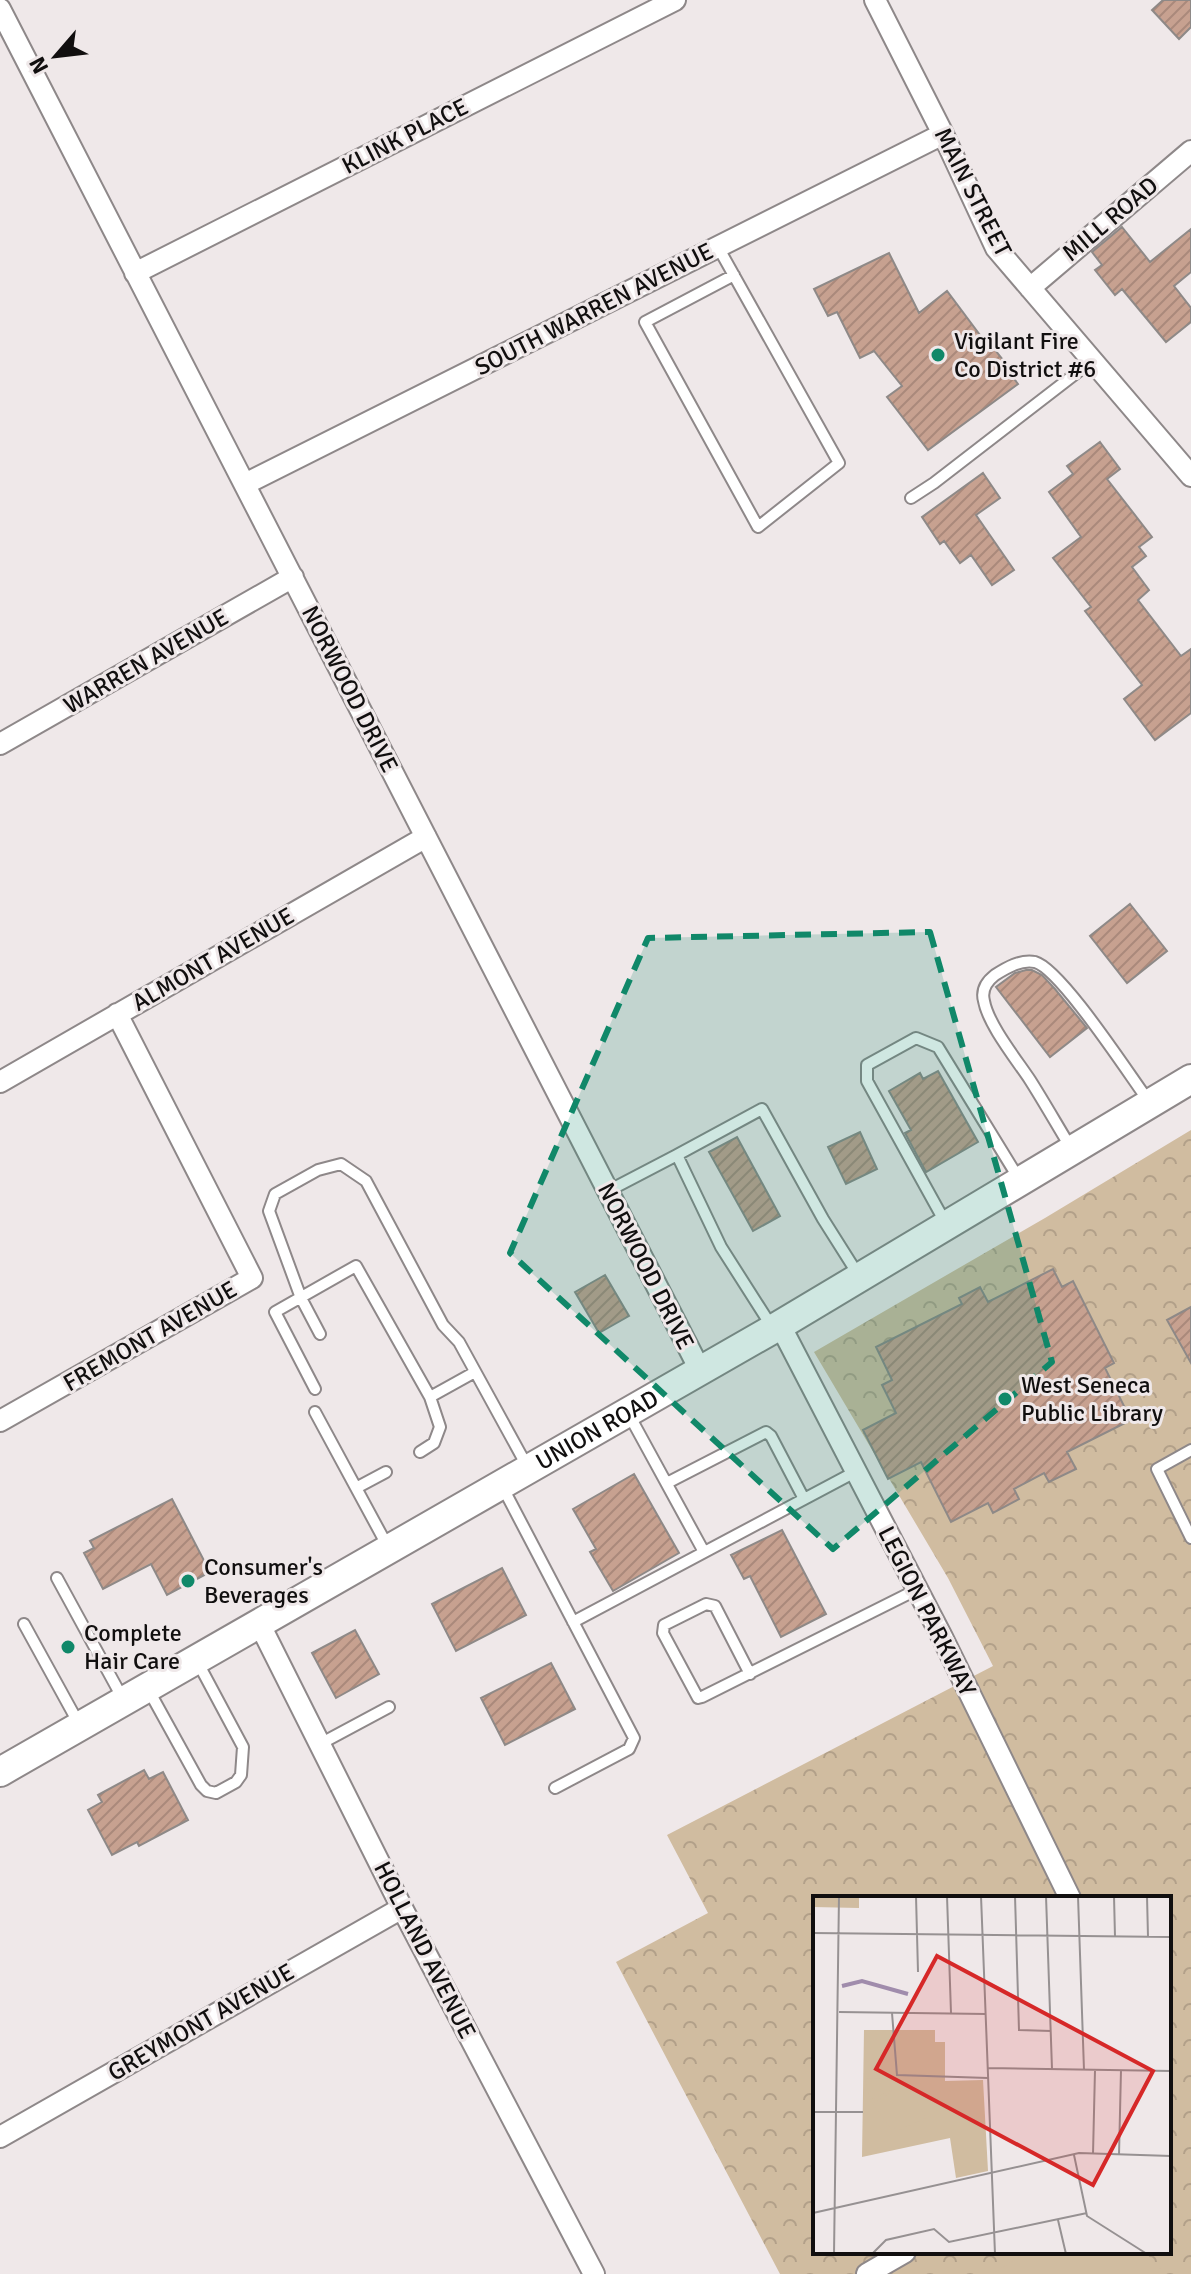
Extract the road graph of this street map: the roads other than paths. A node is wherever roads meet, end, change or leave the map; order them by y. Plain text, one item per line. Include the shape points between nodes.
1 (675, 0) edge
2 (875, 0) edge
3 (0, 9) edge
4 (943, 134) junction
5 (1191, 151) edge
6 (718, 247) junction
7 (135, 273) junction
8 (734, 275) junction
9 (1030, 288) junction
10 (1092, 361) junction
11 (1191, 476) edge
12 (245, 484) junction
13 (911, 498) dead end
14 (293, 577) junction
15 (0, 744) edge
16 (426, 837) junction
17 (117, 1014) junction
18 (1191, 1079) edge
19 (0, 1082) edge
20 (1150, 1104) junction
21 (1072, 1150) junction
22 (677, 1155) junction
23 (1020, 1180) junction
24 (608, 1191) junction
25 (946, 1224) junction
26 (859, 1276) junction
27 (301, 1298) junction
28 (776, 1327) junction
29 (320, 1334) dead end
30 (700, 1370) junction
31 (475, 1372) junction
32 (315, 1389) dead end
33 (430, 1397) junction
34 (627, 1411) junction
35 (315, 1412) dead end
36 (0, 1421) edge
37 (1191, 1450) edge
38 (420, 1452) dead end
39 (528, 1469) junction
40 (386, 1472) dead end
41 (855, 1472) junction
42 (667, 1483) junction
43 (501, 1484) junction
44 (356, 1488) junction
45 (804, 1499) junction
46 (1191, 1538) edge
47 (389, 1549) junction
48 (704, 1552) junction
49 (57, 1578) dead end
50 (916, 1590) junction
51 (573, 1622) junction
52 (259, 1623) junction
53 (24, 1624) dead end
54 (196, 1659) junction
55 (750, 1674) junction
56 (136, 1694) junction
57 (389, 1707) dead end
58 (80, 1726) junction
59 (320, 1744) junction
60 (0, 1772) edge
61 (555, 1788) dead end
62 (1069, 1896) edge
63 (402, 1908) junction
64 (0, 2137) edge
65 (902, 2254) edge
66 (594, 2274) edge
67 (867, 2274) edge

1 - 7 street, KLINK PLACE
2 - 4 street, MAIN STREET
3 - 7 street, NORWOOD DRIVE
4 - 6 street, SOUTH WARREN AVENUE
4 - 9 street, MAIN STREET via 996,248
5 - 9 street, MILL ROAD
6 - 8 lane
6 - 12 street, SOUTH WARREN AVENUE
7 - 12 street, NORWOOD DRIVE
8 - 8 lane via 839,463 758,527 645,322
9 - 10 street, MAIN STREET
10 - 11 street, MAIN STREET
10 - 13 lane
12 - 14 street, NORWOOD DRIVE
14 - 15 street, WARREN AVENUE
14 - 16 street, NORWOOD DRIVE
16 - 17 street, ALMONT AVENUE
16 - 24 street, NORWOOD DRIVE
17 - 19 street, ALMONT AVENUE
17 - 36 street, FREMONT AVENUE via 252,1278
18 - 20 main road, UNION ROAD
20 - 21 main road, UNION ROAD
20 - 21 lane via 1049,969 1030,961 997,974 987,982 984,1003
21 - 23 main road, UNION ROAD
22 - 24 lane
22 - 26 lane via 762,1109
22 - 28 lane via 721,1247
23 - 25 main road, UNION ROAD
23 - 25 lane via 938,1047 916,1038 867,1065 867,1081
24 - 30 street, NORWOOD DRIVE
25 - 26 main road, UNION ROAD
26 - 28 main road, UNION ROAD
27 - 29 lane
27 - 31 lane via 269,1211 275,1194 318,1170 341,1164 366,1181 443,1325
27 - 32 lane via 275,1312
27 - 33 lane via 356,1266
28 - 30 main road, UNION ROAD
28 - 41 street, LEGION PARKWAY
30 - 34 main road, UNION ROAD
31 - 33 lane
31 - 39 lane
33 - 38 lane via 440,1427 434,1443
34 - 39 main road, UNION ROAD
34 - 42 lane
35 - 44 lane
37 - 46 lane via 1157,1469
39 - 43 main road, UNION ROAD
40 - 44 lane
41 - 45 lane
41 - 50 street, LEGION PARKWAY
42 - 45 lane via 766,1432
42 - 48 lane
43 - 47 main road, UNION ROAD
43 - 51 lane
44 - 47 lane
45 - 48 lane
47 - 52 main road, UNION ROAD
48 - 51 lane
49 - 56 lane
50 - 55 lane
50 - 62 street, LEGION PARKWAY
51 - 61 lane via 634,1738 629,1749
52 - 54 main road, UNION ROAD
52 - 59 street, HOLLAND AVENUE
53 - 58 lane
54 - 56 main road, UNION ROAD
54 - 56 lane via 243,1747 236,1782 216,1793 207,1791
55 - 55 lane via 698,1698 663,1633 664,1625 711,1603
56 - 58 main road, UNION ROAD
57 - 59 lane
58 - 60 main road, UNION ROAD
59 - 63 street, HOLLAND AVENUE
63 - 64 street, GREYMONT AVENUE
63 - 66 street, HOLLAND AVENUE
65 - 67 street

